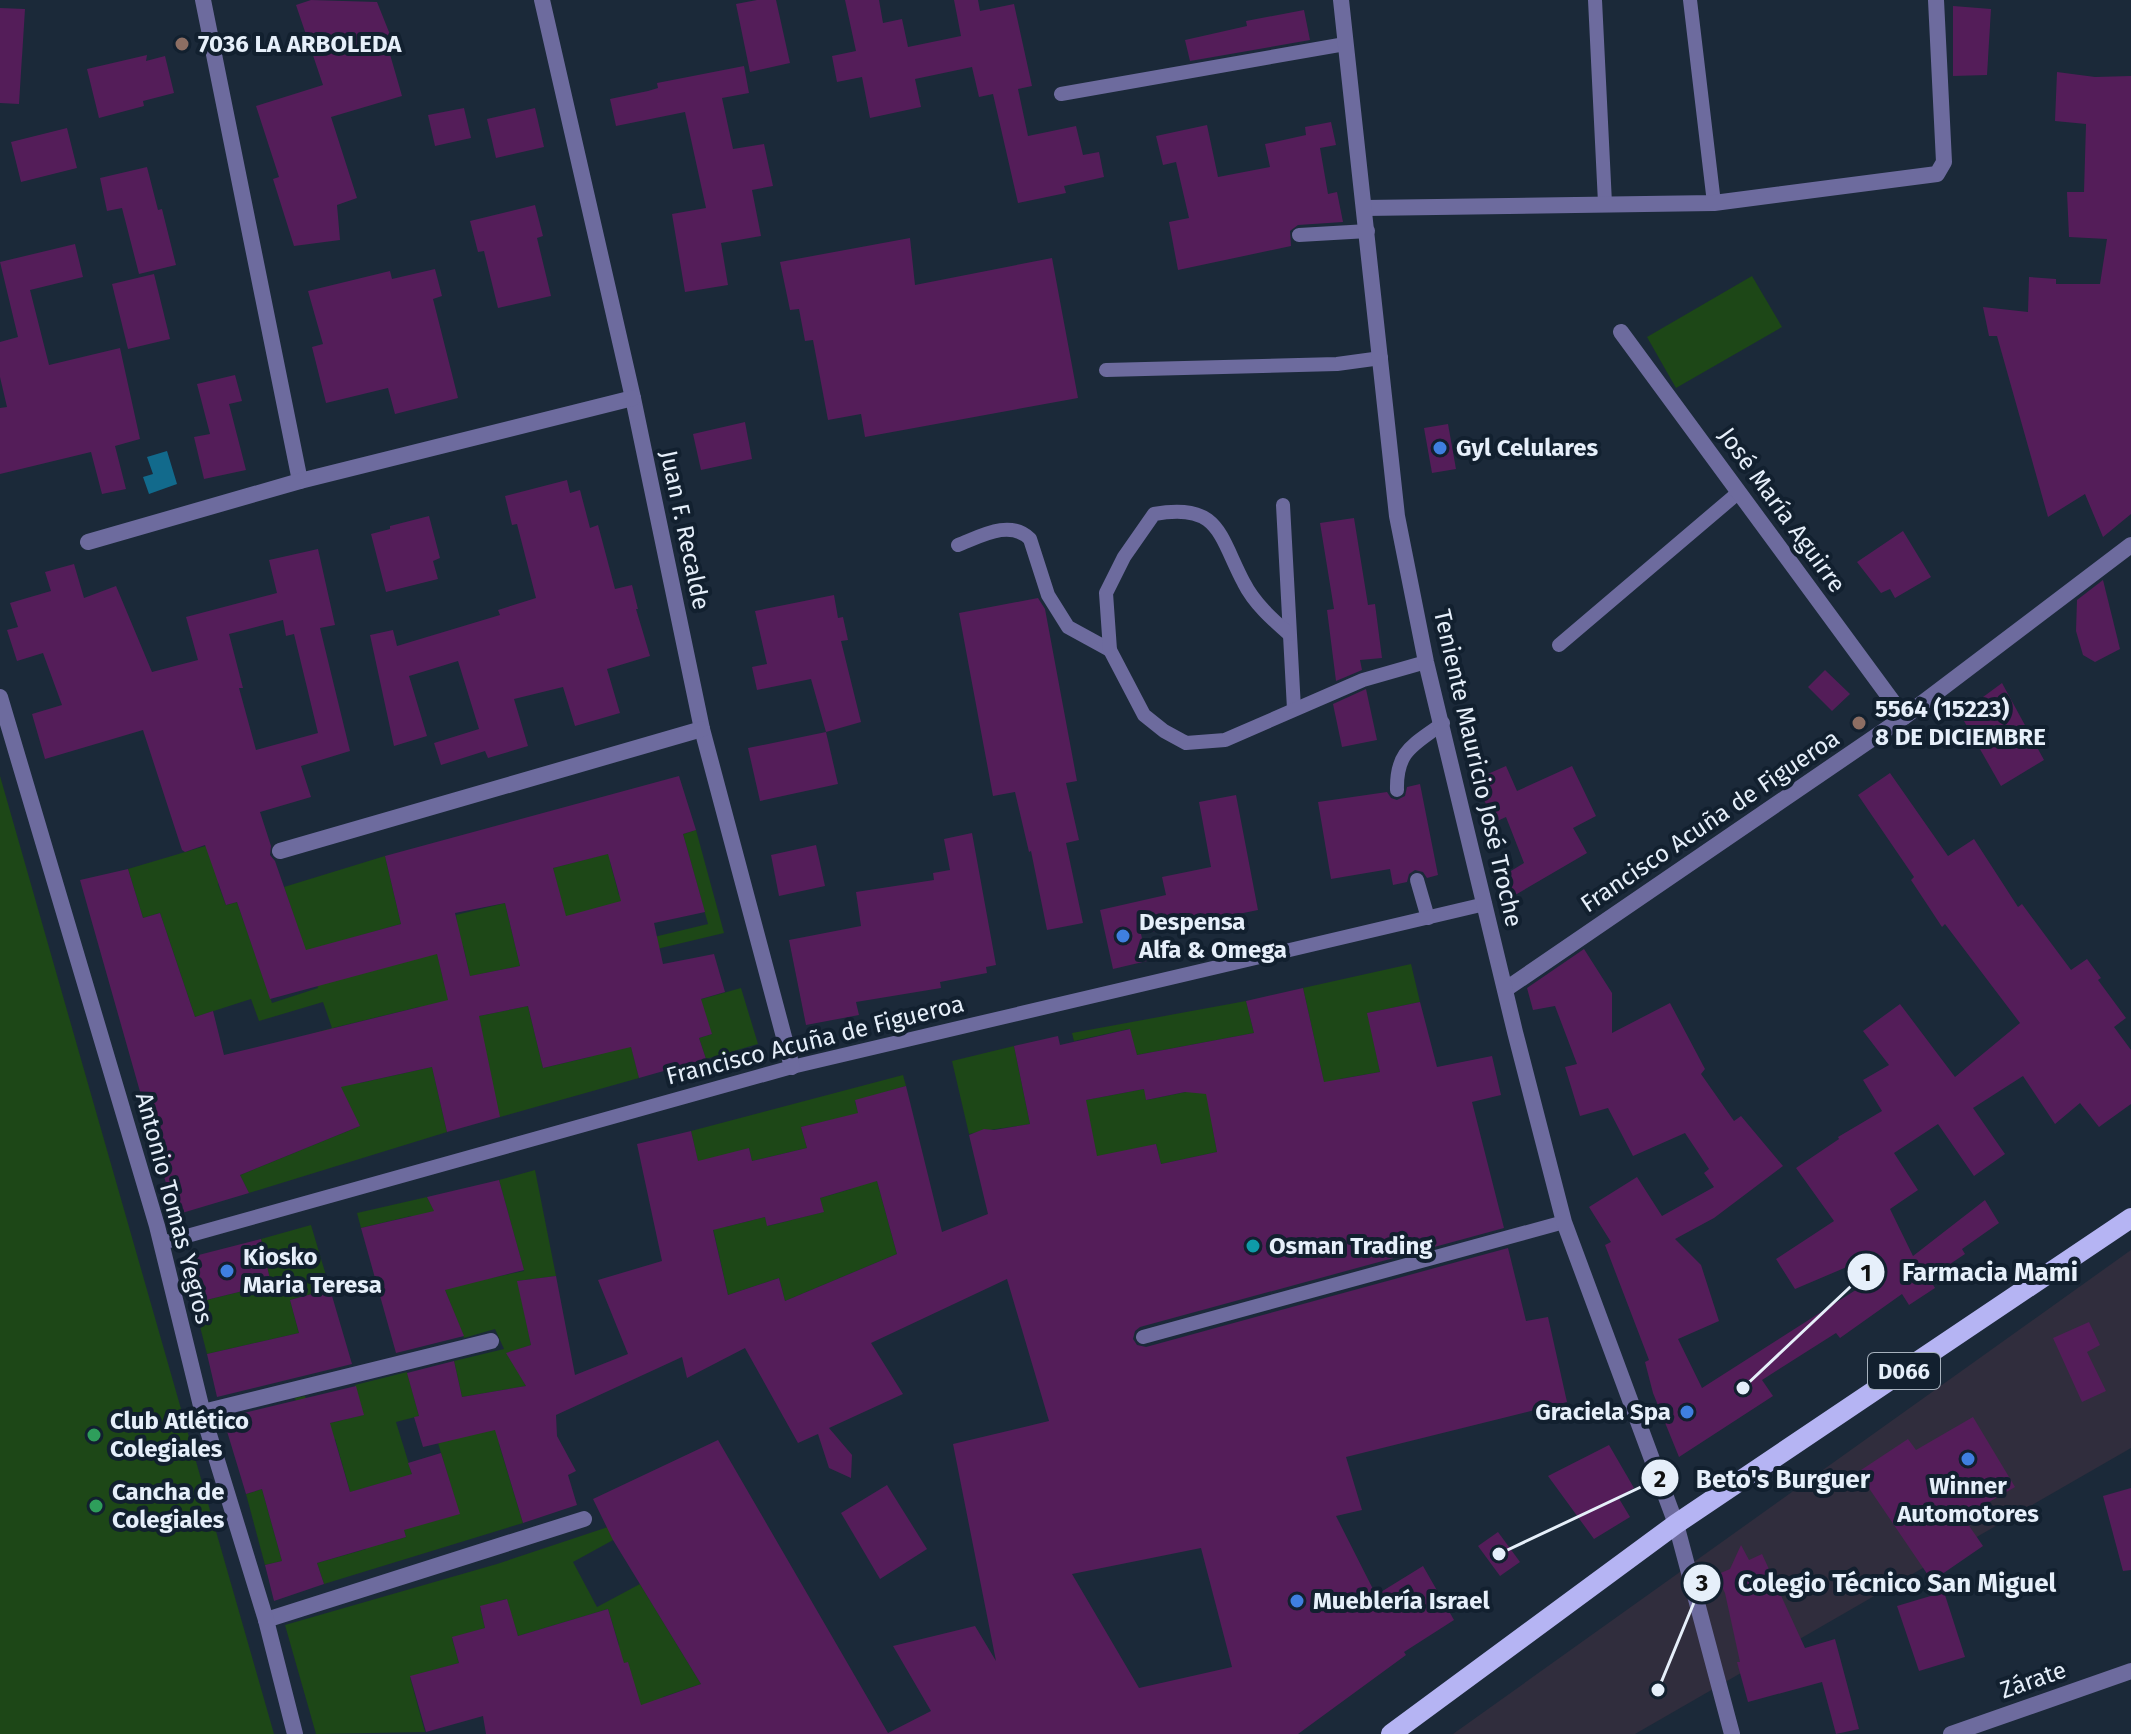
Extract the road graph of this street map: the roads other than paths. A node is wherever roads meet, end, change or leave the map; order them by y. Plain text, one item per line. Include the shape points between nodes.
1 (203, 0) edge
2 (542, 0) edge
3 (1341, 0) edge
4 (1595, 0) edge
5 (1690, 0) edge
6 (1936, 0) edge
7 (1345, 44) junction
8 (1061, 94) dead end
9 (1605, 203) junction
10 (1714, 203) junction
11 (1365, 208) junction
12 (1368, 231) junction
13 (1299, 235) dead end
14 (1621, 332) dead end
15 (1381, 358) junction
16 (1106, 370) dead end
17 (633, 398) junction
18 (300, 481) junction
19 (1739, 492) junction
20 (1283, 505) dead end
21 (88, 542) dead end
22 (958, 545) dead end
23 (2131, 545) edge
24 (1289, 634) junction
25 (1559, 645) dead end
26 (1110, 650) junction
27 (1426, 662) junction
28 (0, 697) edge
29 (1294, 709) junction
30 (1904, 717) junction
31 (1443, 723) junction
32 (702, 729) junction
33 (1397, 790) dead end
34 (280, 851) dead end
35 (1417, 880) dead end
36 (1485, 904) junction
37 (1428, 918) junction
38 (1506, 989) junction
39 (792, 1067) junction
40 (2131, 1218) edge
41 (1564, 1222) junction
42 (162, 1243) junction
43 (1143, 1337) dead end
44 (491, 1341) dead end
45 (203, 1412) junction
46 (584, 1519) dead end
47 (1676, 1524) junction
48 (266, 1620) junction
49 (2131, 1671) edge
50 (295, 1734) edge
51 (1391, 1734) edge
52 (1732, 1734) edge
53 (1951, 1734) edge

1 - 18 street
2 - 17 street, Juan F. Recalde
3 - 7 street, Teniente Mauricio José Troche
4 - 9 lane
5 - 10 lane
6 - 10 street via 1944,162 1937,174
7 - 8 lane
7 - 11 street, Teniente Mauricio José Troche
9 - 10 street
9 - 11 street
11 - 12 street, Teniente Mauricio José Troche
12 - 13 lane
12 - 15 street, Teniente Mauricio José Troche
14 - 19 street, José María Aguirre
15 - 16 lane via 1337,364
15 - 27 street, Teniente Mauricio José Troche via 1397,516
17 - 18 street
17 - 32 street, Juan F. Recalde
18 - 21 street
19 - 25 lane
19 - 30 street, José María Aguirre
20 - 24 lane
22 - 26 lane via 995,531 1024,533 1048,595 1068,627
23 - 30 street, Francisco Acuña de Figueroa
24 - 26 lane via 1244,585 1221,532 1199,514 1176,510 1154,514 1106,593
24 - 29 lane
26 - 29 lane via 1144,715 1186,743 1225,740
27 - 29 lane via 1363,680
27 - 31 street, Teniente Mauricio José Troche
28 - 42 street, Antonio Tomas Yegros
30 - 38 street, Francisco Acuña de Figueroa
31 - 33 lane via 1408,749 1397,769
31 - 36 street, Teniente Mauricio José Troche
32 - 34 street
32 - 39 street, Juan F. Recalde
35 - 37 lane
36 - 37 lane, Francisco Acuña de Figueroa
36 - 38 street, Teniente Mauricio José Troche
37 - 39 lane, Francisco Acuña de Figueroa
38 - 41 street, Teniente Mauricio José Troche
39 - 42 lane, Francisco Acuña de Figueroa
40 - 47 main road, D066
41 - 43 lane
41 - 47 street, Teniente Mauricio José Troche
42 - 45 street, Antonio Tomas Yegros
44 - 45 street
45 - 48 street, Antonio Tomas Yegros
46 - 48 street
47 - 51 main road, D066
47 - 52 street, Teniente Mauricio José Troche
48 - 50 street, Antonio Tomas Yegros
49 - 53 street, Zárate

